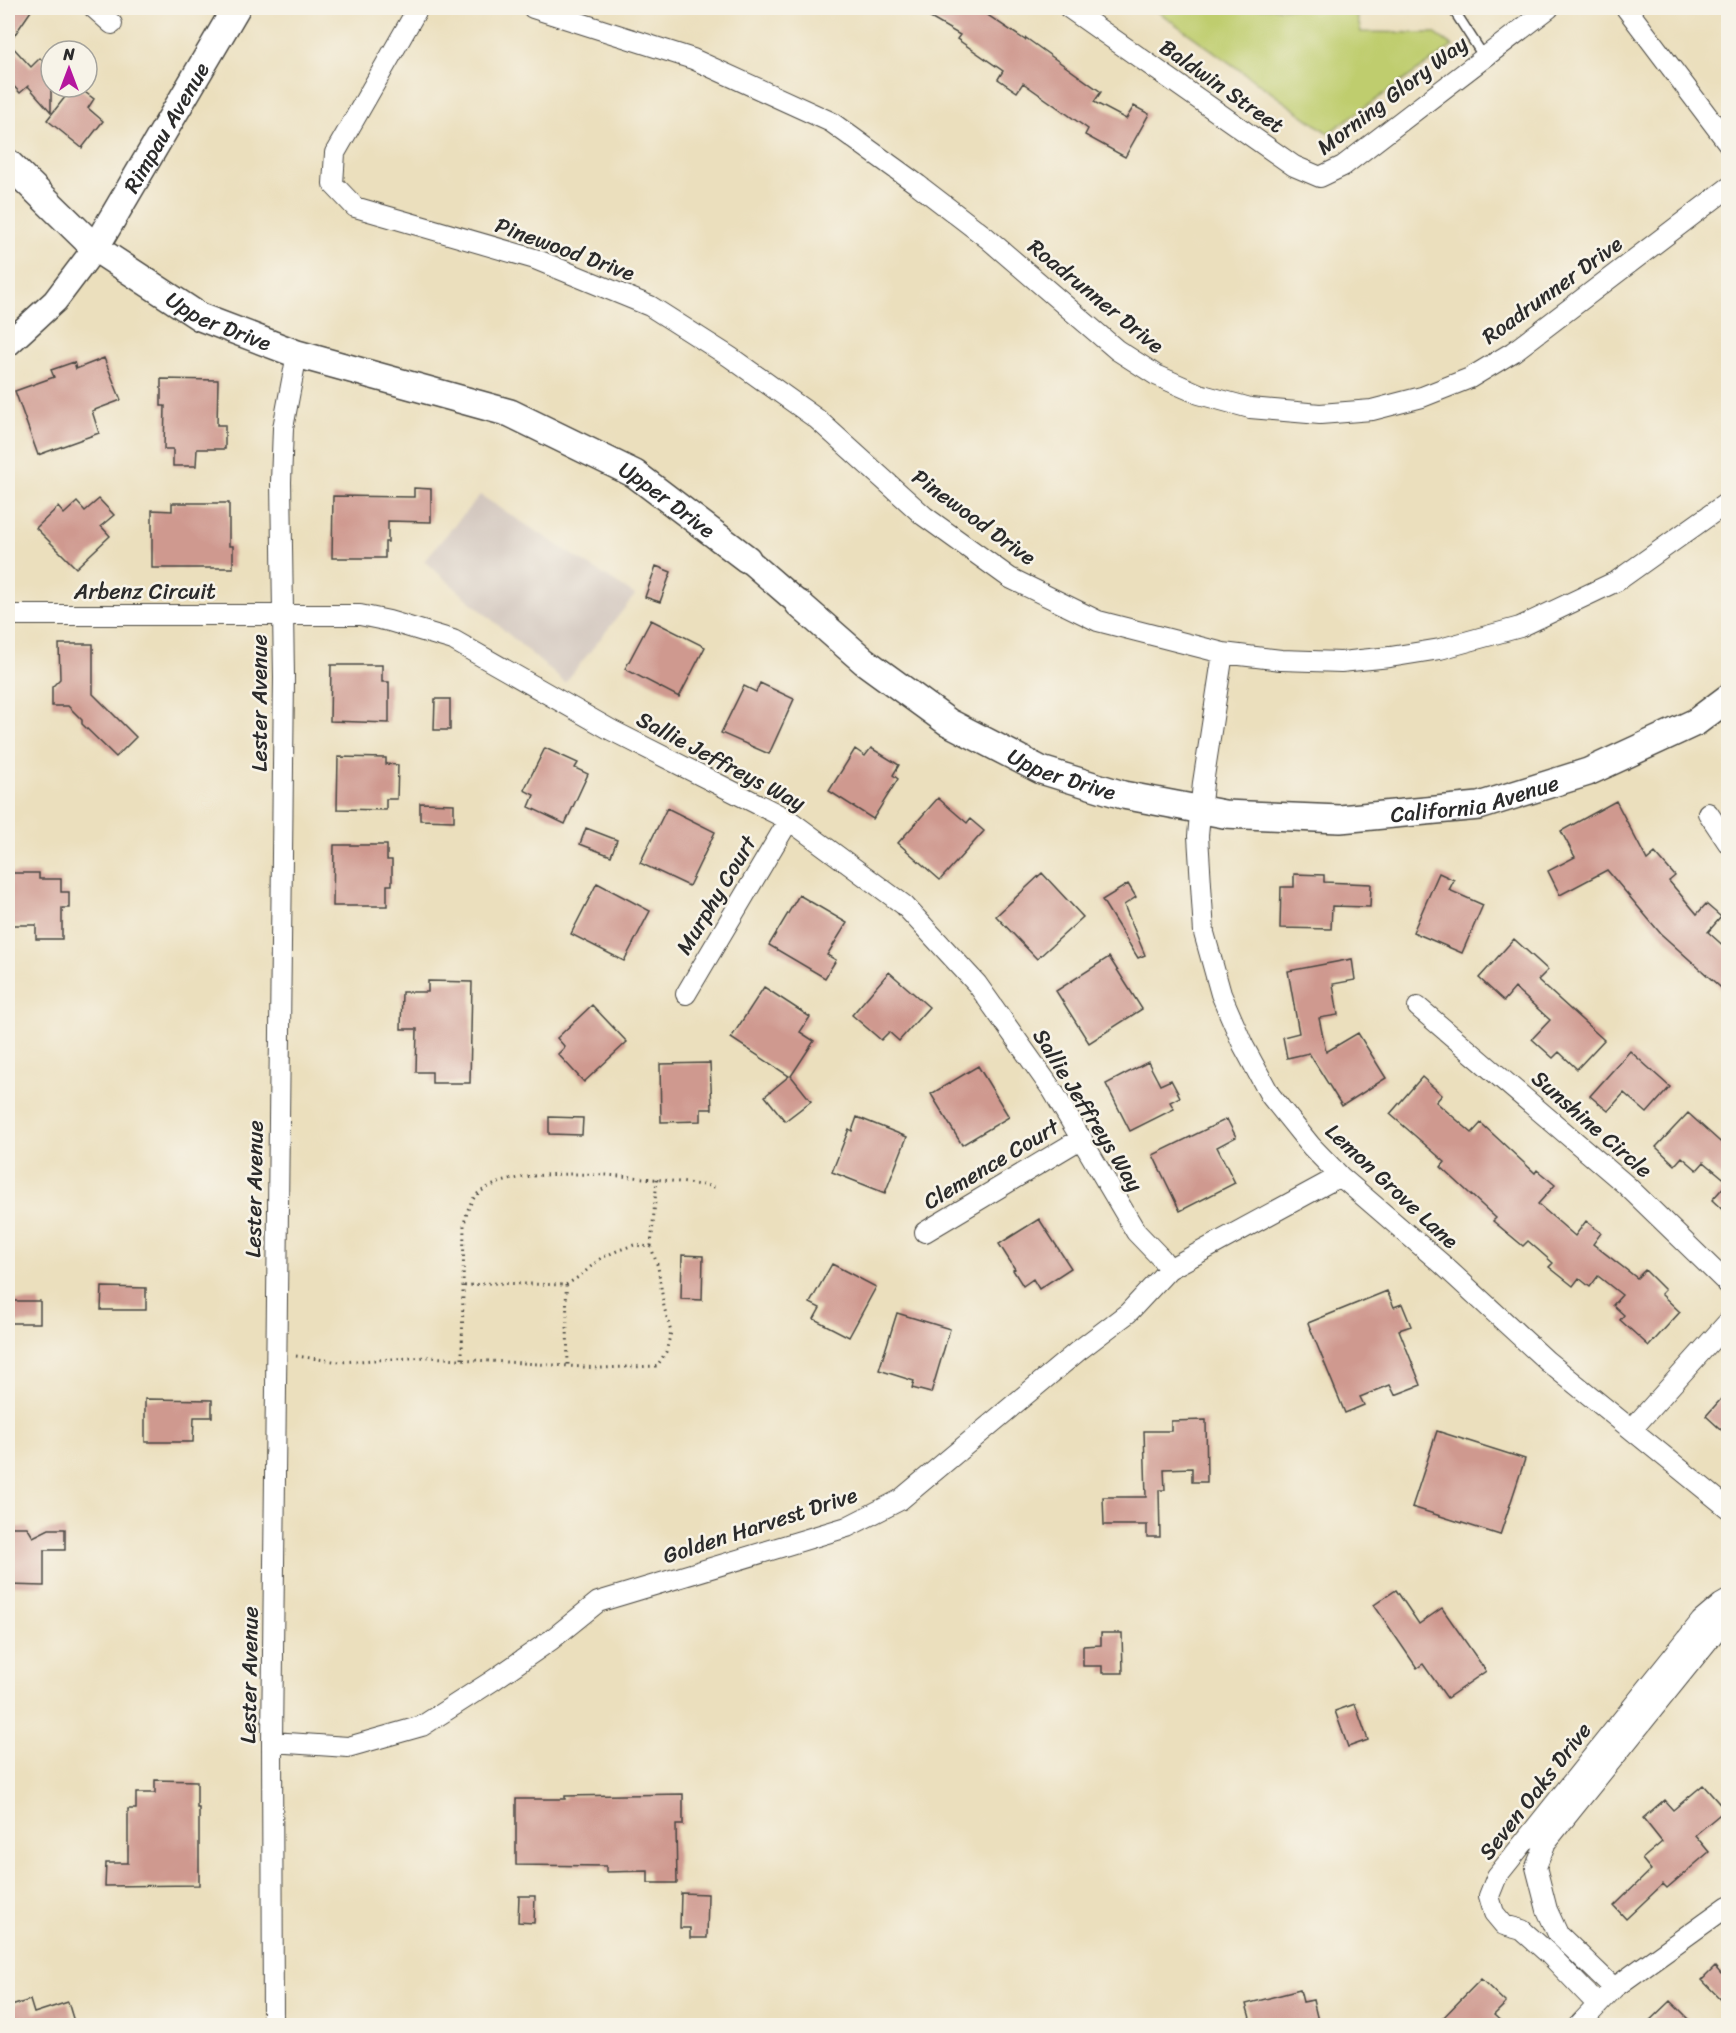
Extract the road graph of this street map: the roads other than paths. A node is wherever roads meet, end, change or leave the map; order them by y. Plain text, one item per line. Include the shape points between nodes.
1 (94, 8) edge
2 (236, 8) edge
3 (418, 8) edge
4 (533, 8) edge
5 (1070, 8) edge
6 (1461, 8) edge
7 (1549, 8) edge
8 (1626, 8) edge
9 (112, 24) dead end
10 (1484, 57) junction
11 (1728, 143) edge
12 (8, 164) edge
13 (1320, 177) joint
14 (1728, 188) edge
15 (95, 248) junction
16 (8, 344) edge
17 (297, 354) junction
18 (1728, 502) edge
19 (747, 559) joint
20 (799, 604) joint
21 (283, 614) junction
22 (8, 615) edge
23 (1223, 654) junction
24 (1728, 698) edge
25 (1200, 810) junction
26 (1708, 813) dead end
27 (789, 820) junction
28 (1728, 843) edge
29 (686, 994) dead end
30 (1418, 1007) dead end
31 (1082, 1138) junction
32 (1340, 1176) junction
33 (925, 1232) dead end
34 (1169, 1269) junction
35 (1728, 1284) edge
36 (1728, 1322) edge
37 (1632, 1429) junction
38 (1728, 1508) edge
39 (1728, 1600) edge
40 (1728, 1616) edge
41 (272, 1742) junction
42 (1728, 1906) edge
43 (1614, 1988) junction
44 (1598, 2005) junction
45 (273, 2025) edge
46 (1578, 2025) edge

1 - 9 street
2 - 15 main road, Rimpau Avenue
3 - 23 street, Pinewood Drive via 335,153 333,184 355,207 535,259 650,306 817,419 924,516 1010,578 1098,621
4 - 14 street, Roadrunner Drive via 693,59 831,122 987,238 1117,350 1156,375 1198,394 1250,408 1320,414 1372,410 1422,397 1470,378 1513,352
5 - 13 street, Baldwin Street via 1294,166
6 - 10 lane via 1455,12
7 - 10 street, Morning Glory Way
8 - 11 street
10 - 13 street, Morning Glory Way via 1343,166
12 - 15 main road, Upper Drive
15 - 16 street via 55,301
15 - 17 main road, Upper Drive via 200,317
17 - 19 main road, Upper Drive via 510,413 635,474
17 - 21 street, Lester Avenue via 283,428
18 - 23 street, Pinewood Drive via 1617,582 1520,627 1440,649 1341,662
19 - 20 street, Upper Drive
20 - 25 main road, Upper Drive via 864,661 948,723 1041,770 1123,795
21 - 22 street, Arbenz Circuit
21 - 27 street, Sallie Jeffreys Way via 360,615 453,640 611,730
21 - 41 street, Lester Avenue
23 - 25 street, Lemon Grove Lane
24 - 25 main road, California Avenue via 1696,722 1588,772 1479,806 1341,819
25 - 32 street, Lemon Grove Lane via 1204,933 1221,994 1270,1095
26 - 28 street
27 - 29 street, Murphy Court
27 - 31 street, Sallie Jeffreys Way via 904,905 977,984
30 - 35 street, Sunshine Circle via 1626,1185
31 - 33 street, Clemence Court
31 - 34 street, Sallie Jeffreys Way via 1136,1232
32 - 34 street, Golden Harvest Drive
32 - 37 street, Lemon Grove Lane via 1547,1361
34 - 41 street, Golden Harvest Drive via 1128,1313 900,1500 847,1527 598,1602 551,1640 422,1726 348,1747
36 - 37 street
37 - 38 street, Lemon Grove Lane
39 - 44 street, Seven Oaks Drive via 1694,1630 1497,1876 1489,1896 1494,1913 1504,1925 1522,1930
40 - 43 street, Seven Oaks Drive via 1546,1842 1536,1867 1546,1910 1558,1934
41 - 45 street, Lester Avenue
42 - 43 street
43 - 44 street
44 - 46 street

